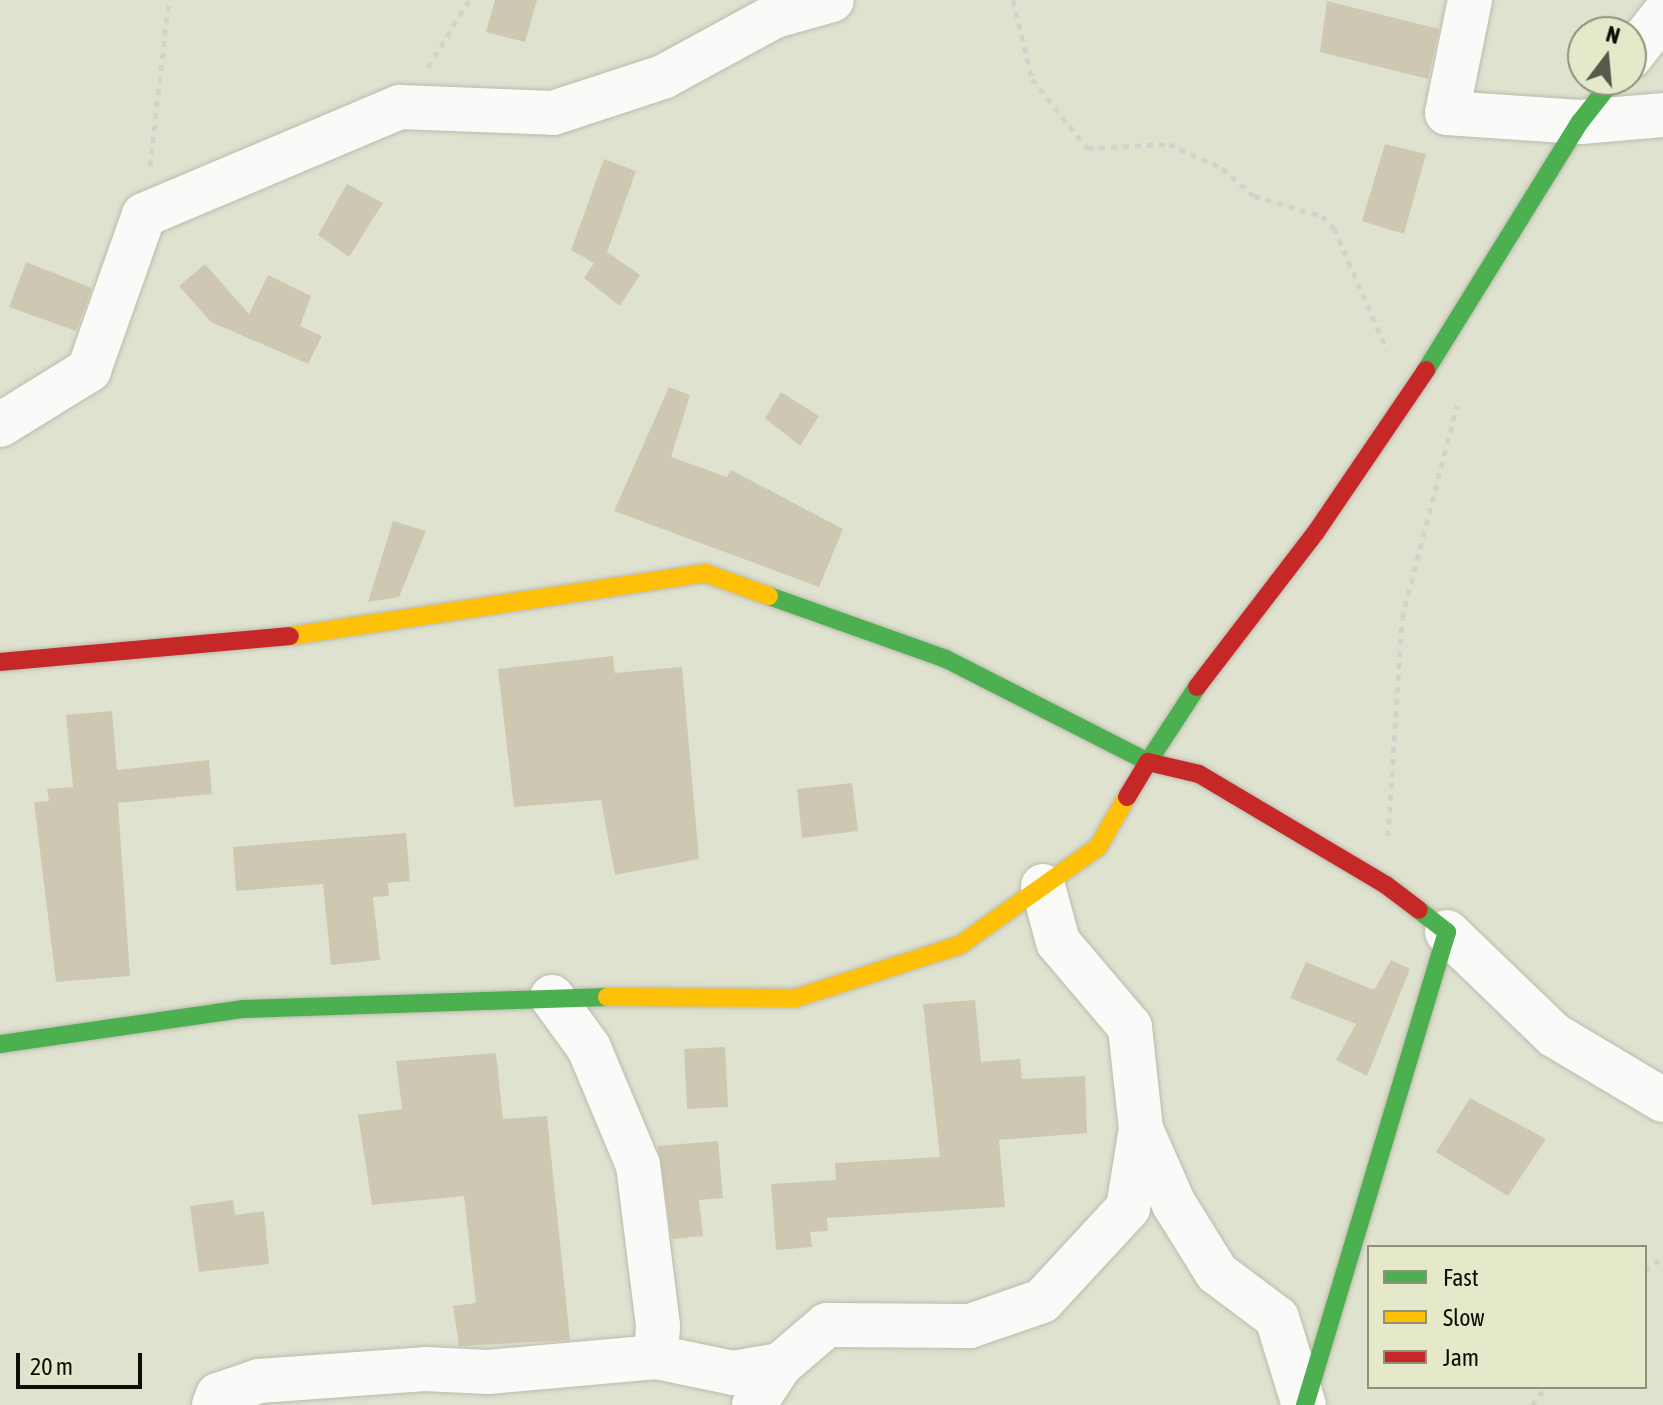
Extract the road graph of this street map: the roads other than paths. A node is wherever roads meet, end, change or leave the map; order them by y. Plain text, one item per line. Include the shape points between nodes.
1 (832, 0) edge
2 (1470, 0) edge
3 (1663, 15) edge
4 (1647, 36) edge
5 (1600, 96) edge
6 (1663, 115) edge
7 (1580, 122) junction
8 (0, 425) edge
9 (0, 662) edge
10 (1148, 762) junction
11 (1043, 886) junction
12 (1447, 932) junction
13 (552, 997) junction
14 (0, 1044) edge
15 (1663, 1100) edge
16 (1141, 1129) junction
17 (656, 1357) junction
18 (743, 1394) edge
19 (214, 1405) edge
20 (1304, 1405) edge

1 - 8 street via 775,16 663,77 553,113 400,107 144,215 89,370
2 - 7 street via 1447,113
3 - 4 street
5 - 7 street
6 - 7 street
7 - 10 street via 1316,532 1171,721
9 - 10 street via 351,630 705,573 946,659
10 - 11 street via 1098,847
10 - 12 street via 1199,774 1386,885
11 - 13 street via 960,945 796,998
11 - 16 street via 1058,942 1130,1027
12 - 15 street via 1554,1035
12 - 20 street
13 - 14 street via 244,1009
13 - 17 street via 589,1048 638,1165 658,1326
16 - 18 street via 1128,1208 1042,1301 970,1326 827,1325
16 - 20 street via 1174,1204 1217,1273 1277,1318
17 - 18 street
17 - 19 street via 488,1372 425,1369 259,1381 218,1395

